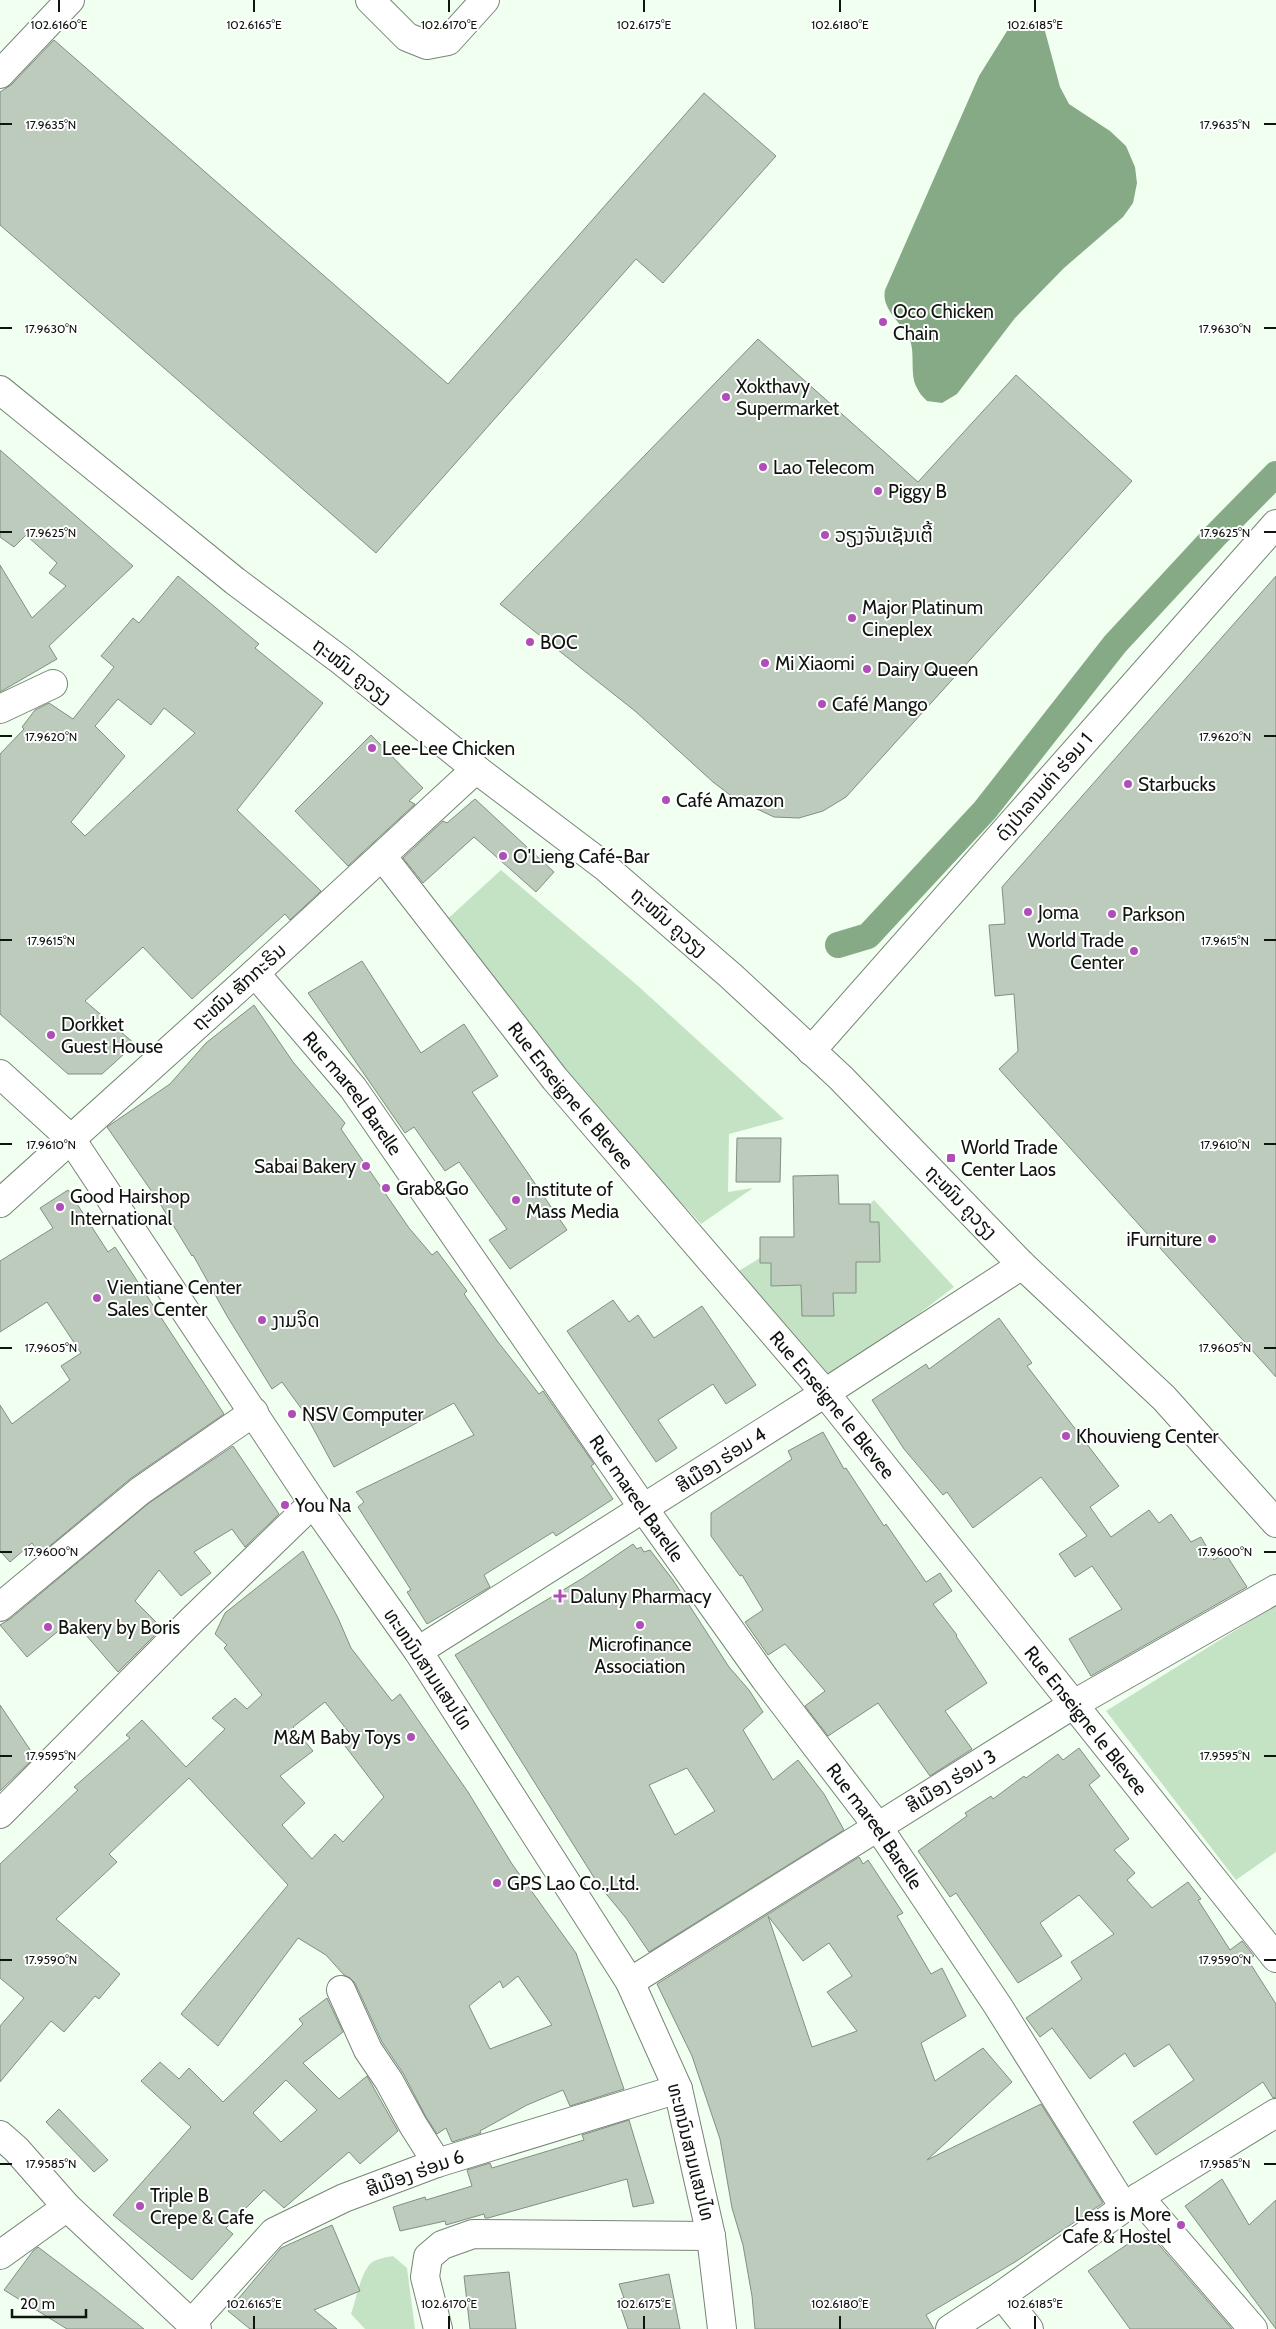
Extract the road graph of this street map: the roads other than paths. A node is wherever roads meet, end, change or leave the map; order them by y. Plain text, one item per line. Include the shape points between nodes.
1 (70, 0) edge
2 (370, 0) edge
3 (485, 0) edge
4 (0, 74) edge
5 (0, 390) edge
6 (1276, 524) edge
7 (52, 684) dead end
8 (0, 709) edge
9 (476, 769) junction
10 (382, 856) junction
11 (255, 973) junction
12 (811, 1051) junction
13 (0, 1074) edge
14 (71, 1139) junction
15 (0, 1203) edge
16 (1022, 1265) junction
17 (826, 1393) junction
18 (254, 1412) junction
19 (313, 1503) junction
20 (644, 1509) junction
21 (1276, 1523) edge
22 (1276, 1589) edge
23 (0, 1607) edge
24 (418, 1651) junction
25 (1074, 1704) junction
26 (0, 1814) edge
27 (878, 1827) junction
28 (1276, 1958) edge
29 (630, 1982) junction
30 (341, 1990) dead end
31 (678, 2089) junction
32 (1276, 2113) edge
33 (0, 2136) edge
34 (437, 2163) junction
35 (1132, 2202) junction
36 (67, 2207) junction
37 (711, 2236) junction
38 (0, 2255) edge
39 (1002, 2295) junction
40 (194, 2326) edge
41 (438, 2329) edge
42 (722, 2329) edge
43 (950, 2329) edge
44 (1029, 2329) edge
45 (1253, 2329) edge

1 - 4 street
2 - 3 street via 407,37 427,45 448,41
5 - 9 street, ຖະໜົນ ຄູວຽງ via 235,581 343,662
6 - 12 street, ດົງປ່າລານທ່າ ຮ່ອມ 1
7 - 8 street
9 - 10 street, ຖະໜົນ ສັກກະຣິນ
9 - 12 street, ຖະໜົນ ຄູວຽງ via 604,866 731,976
10 - 11 street, ຖະໜົນ ສັກກະຣິນ
10 - 17 street, Rue Enseigne le Blevee via 555,1079
11 - 14 street, ຖະໜົນ ສັກກະຣິນ
11 - 20 street, Rue mareel Barelle via 353,1088
12 - 16 street, ຖະໜົນ ຄູວຽງ
13 - 14 street, ທະຫນົນສາມແສນໄທ
14 - 15 street, ຖະໜົນ ສັກກະຣິນ
14 - 18 street, ທະຫນົນສາມແສນໄທ
16 - 17 street, ສີເມືອງ ຮ່ອມ 4
16 - 21 street, ຖະໜົນ ຄູວຽງ via 1164,1398
17 - 20 street, ສີເມືອງ ຮ່ອມ 4
17 - 25 street, Rue Enseigne le Blevee
18 - 19 street, ທະຫນົນສາມແສນໄທ
18 - 23 street via 140,1491
19 - 24 street, ທະຫນົນສາມແສນໄທ
19 - 26 street
20 - 24 street, ສີເມືອງ ຮ່ອມ 4
20 - 27 street, Rue mareel Barelle via 765,1679
22 - 25 street, ສີເມືອງ ຮ່ອມ 3
24 - 29 street, ທະຫນົນສາມແສນໄທ
25 - 27 street, ສີເມືອງ ຮ່ອມ 3
25 - 28 street, Rue Enseigne le Blevee
27 - 29 street, ສີເມືອງ ຮ່ອມ 3
27 - 35 street, Rue mareel Barelle
29 - 31 street, ທະຫນົນສາມແສນໄທ
30 - 34 street via 368,2050
31 - 34 street, ສີເມືອງ ຮ່ອມ 6
31 - 37 street, ທະຫນົນສາມແສນໄທ
32 - 35 street
33 - 36 street via 16,2149
34 - 40 street, ສີເມືອງ ຮ່ອມ 6 via 344,2198 274,2232
35 - 39 street
35 - 45 street, Rue mareel Barelle
36 - 38 street
36 - 40 street
37 - 41 street via 473,2234 442,2245 428,2257 425,2277
37 - 42 street, ທະຫນົນສາມແສນໄທ
39 - 43 street
39 - 44 street

